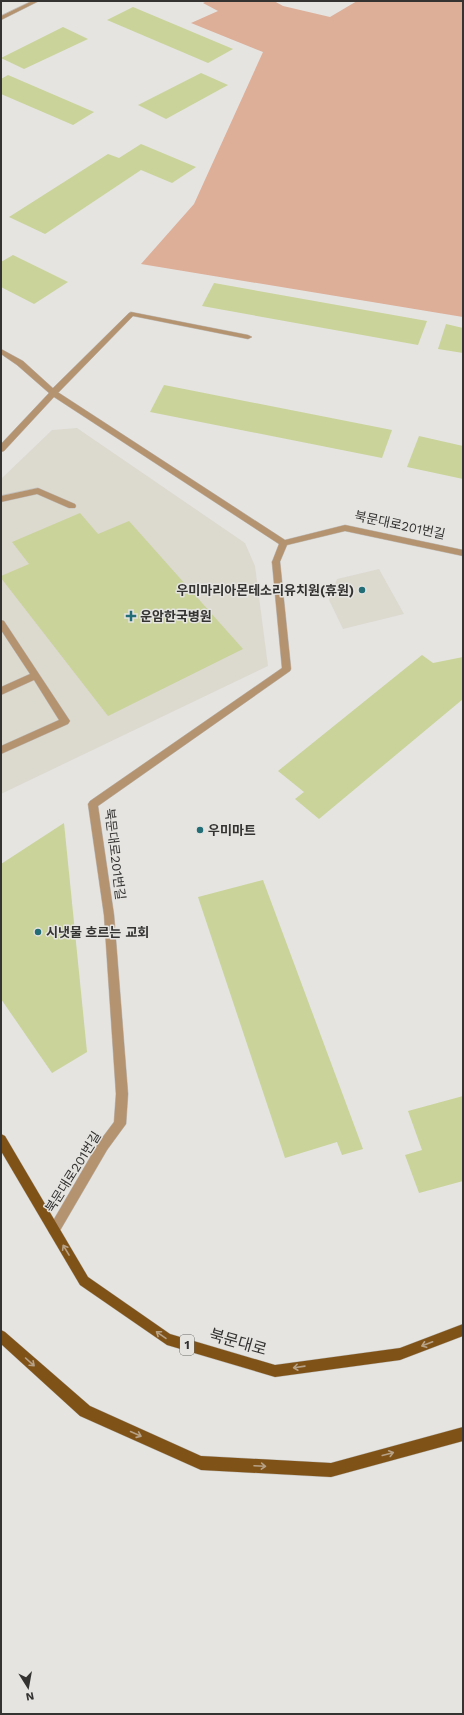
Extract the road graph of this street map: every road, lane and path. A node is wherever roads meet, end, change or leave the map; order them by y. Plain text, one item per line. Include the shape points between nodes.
1 (36, 1) edge
2 (1, 18) edge
3 (248, 337) dead end
4 (1, 351) edge
5 (53, 393) junction
6 (1, 449) edge
7 (1, 499) edge
8 (72, 506) dead end
9 (284, 542) junction
10 (463, 553) edge
11 (1, 623) edge
12 (36, 675) junction
13 (1, 691) edge
14 (1, 750) edge
15 (1, 1140) edge
16 (54, 1230) junction
17 (463, 1330) edge
18 (1, 1336) edge
19 (463, 1434) edge

1 - 2 street
3 - 5 street via 131,314
4 - 5 street via 20,363
5 - 6 street
5 - 9 street
7 - 8 street via 38,491
9 - 10 street, 북문대로201번길 via 345,528
9 - 16 street, 북문대로201번길 via 276,562 287,669 93,804 109,915 122,1094 120,1124
11 - 12 street
12 - 13 street
12 - 14 street via 65,721
15 - 16 main road, 북문대로 / 1
17 -> 16 main road, 북문대로 / 1 via 400,1354 276,1371 167,1339 84,1281
18 -> 19 main road via 85,1411 201,1463 332,1470

